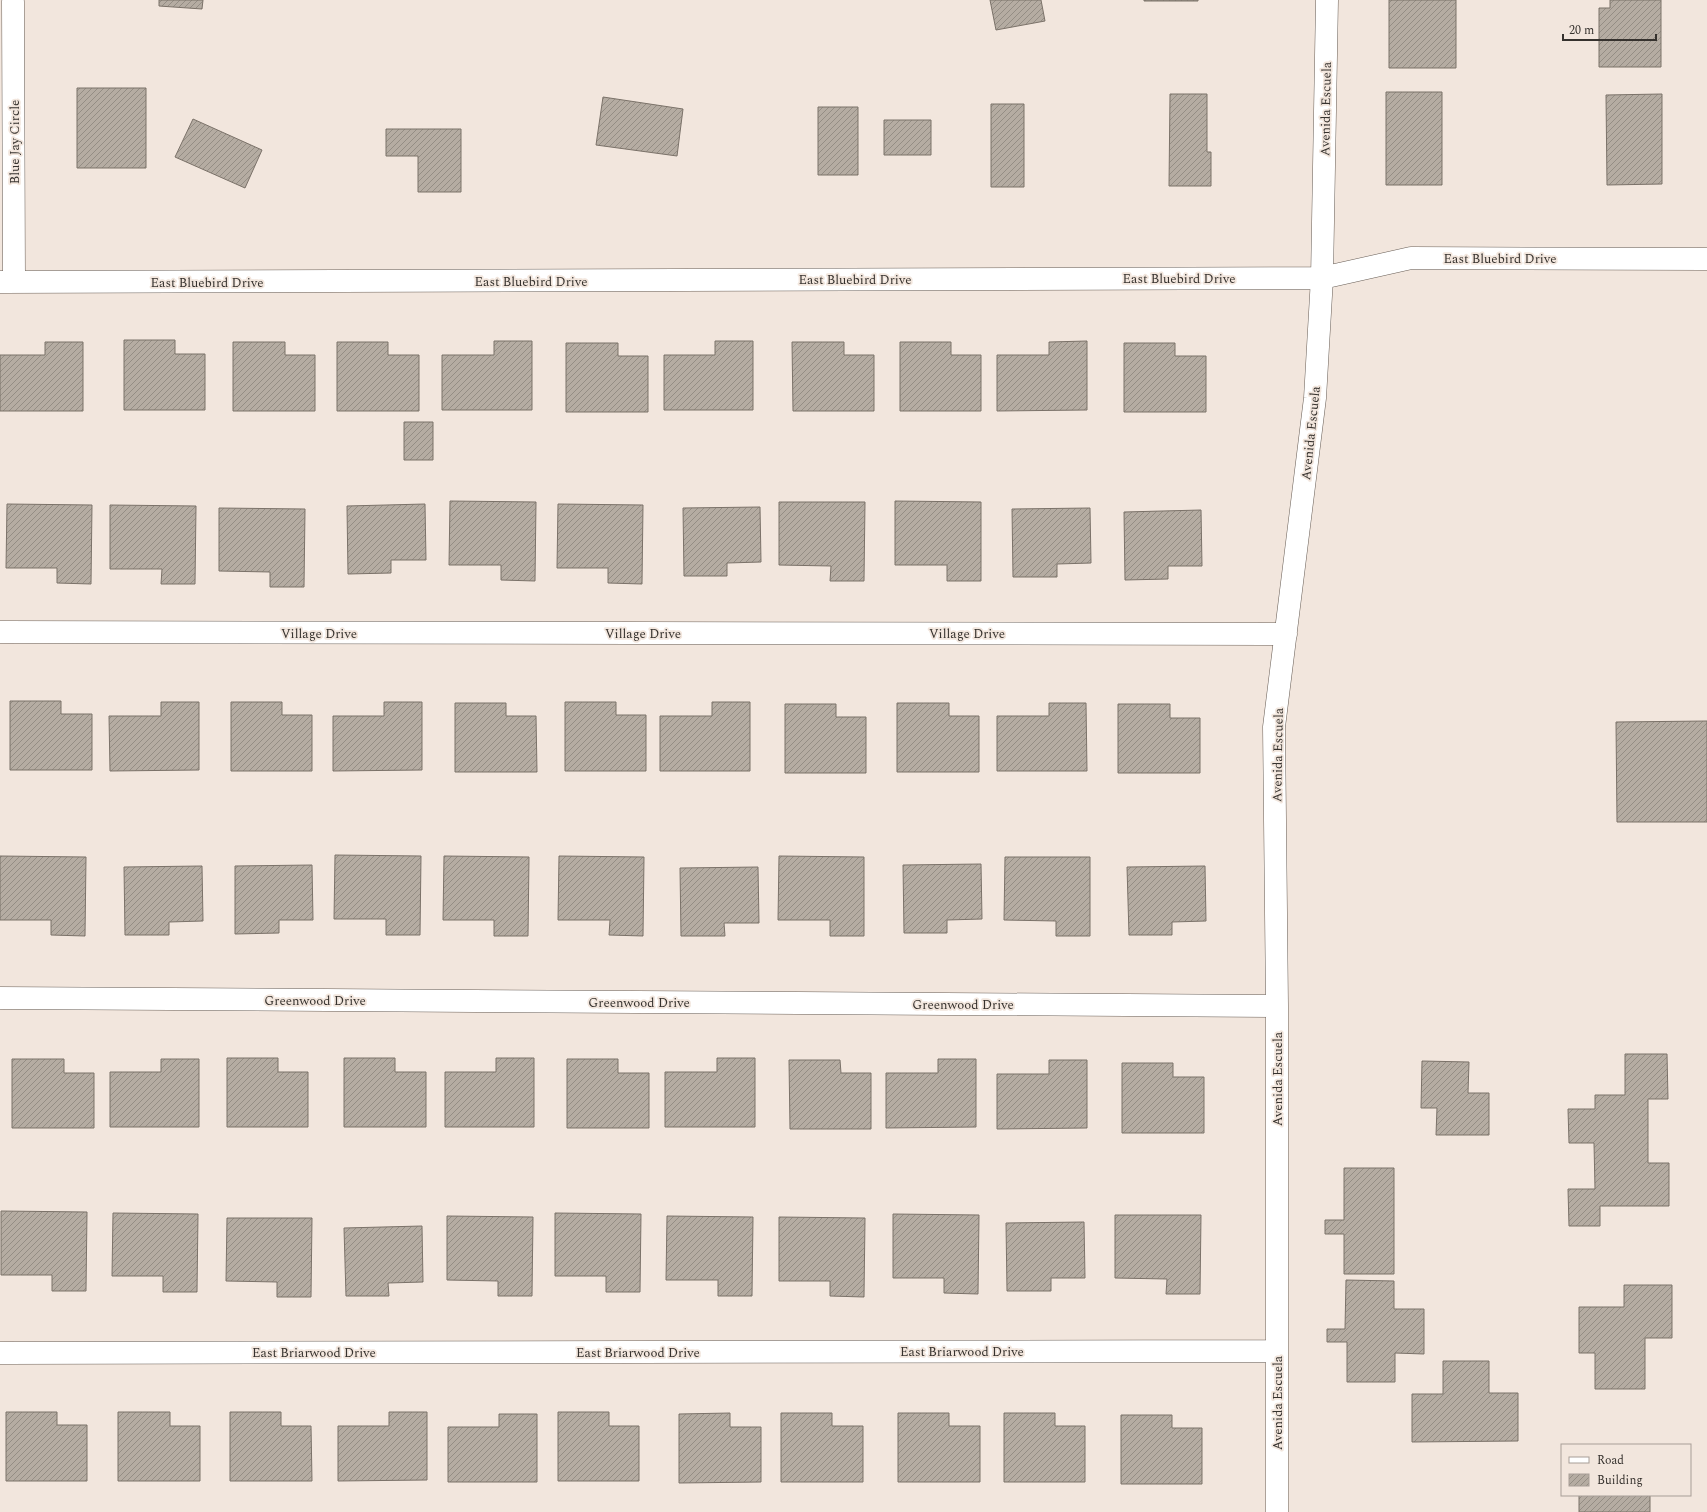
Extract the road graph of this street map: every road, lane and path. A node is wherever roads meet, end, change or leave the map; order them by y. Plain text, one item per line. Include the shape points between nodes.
1 (1327, 0) edge
2 (13, 2) dead end
3 (1707, 259) edge
4 (1322, 278) junction
5 (7, 282) edge
6 (0, 632) edge
7 (1286, 634) junction
8 (0, 998) edge
9 (1278, 1006) junction
10 (1277, 1351) junction
11 (0, 1353) edge
12 (1277, 1512) edge

1 - 4 street, Avenida Escuela
2 - 5 street, Blue Jay Circle
3 - 4 street, East Bluebird Drive via 1411,258
4 - 5 street, East Bluebird Drive
4 - 7 street, Avenida Escuela via 1315,398
6 - 7 street, Village Drive
7 - 9 street, Avenida Escuela via 1274,728
8 - 9 street, Greenwood Drive
9 - 10 street, Avenida Escuela
10 - 11 street, East Briarwood Drive
10 - 12 street, Avenida Escuela

